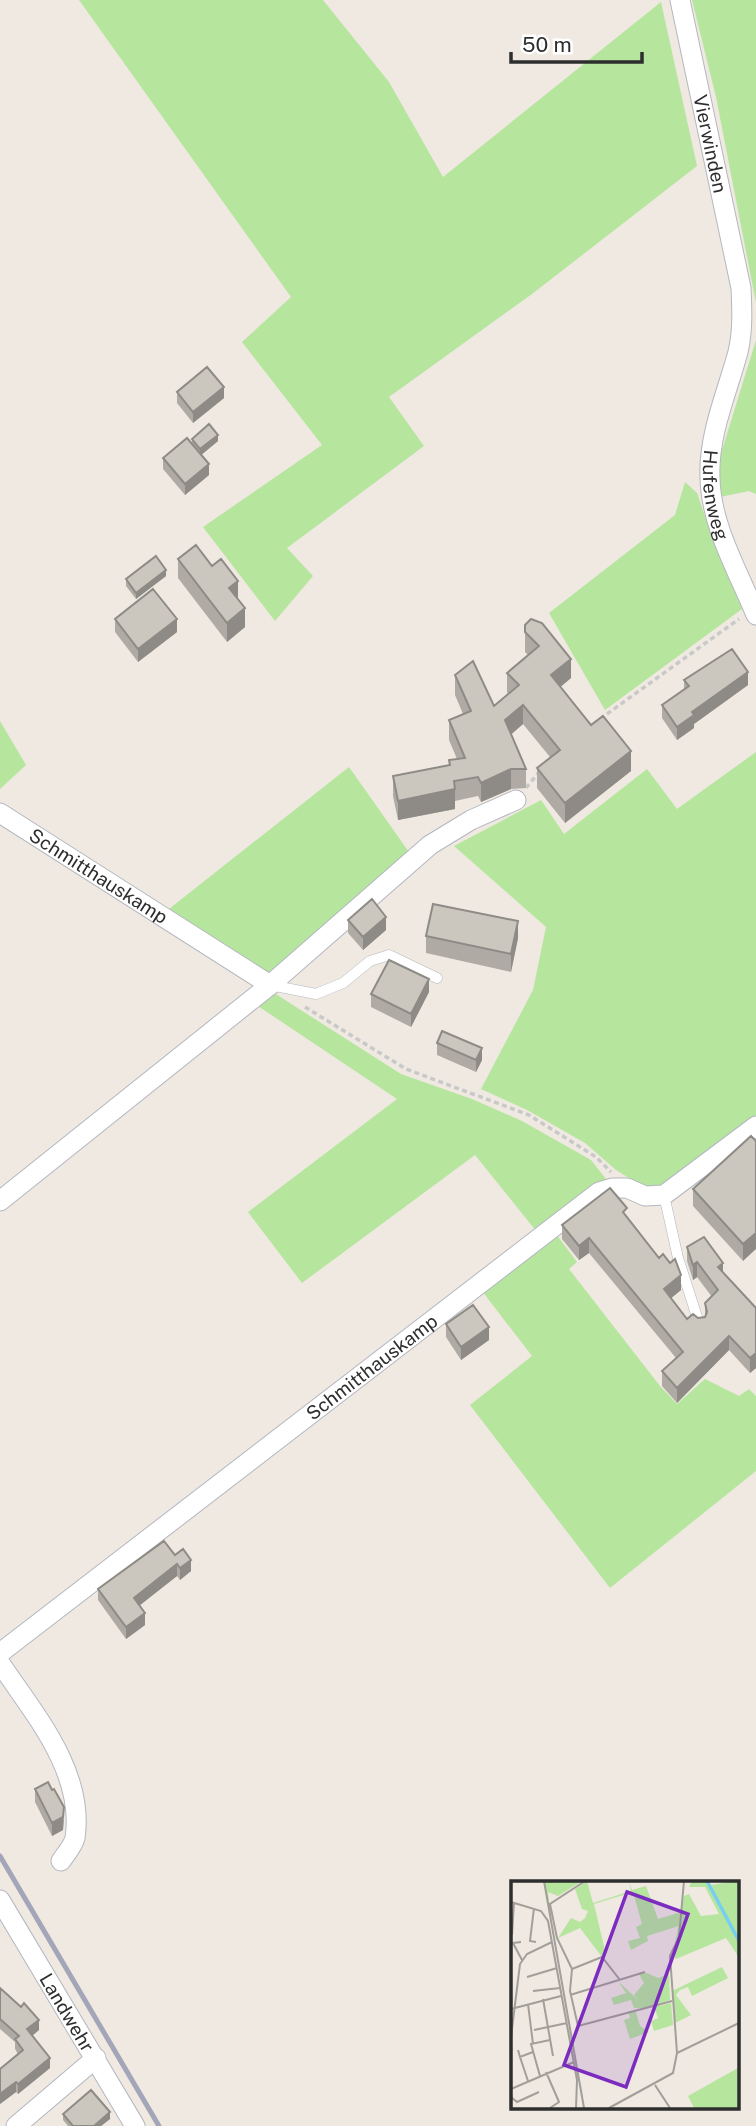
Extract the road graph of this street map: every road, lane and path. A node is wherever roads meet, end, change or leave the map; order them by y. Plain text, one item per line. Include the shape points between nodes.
1 (680, 0) edge
2 (741, 288) joint
3 (755, 612) edge
4 (592, 726) edge
5 (544, 765) edge
6 (516, 800) joint
7 (0, 813) edge
8 (437, 978) dead end
9 (270, 985) junction
10 (304, 1006) dead end
11 (756, 1126) edge
12 (627, 1188) junction
13 (664, 1195) junction
14 (0, 1201) edge
15 (700, 1326) edge
16 (0, 1653) edge
17 (0, 1663) edge
18 (61, 1861) dead end
19 (0, 1900) edge
20 (96, 2058) junction
21 (16, 2126) edge
22 (135, 2126) edge

1 - 2 street, Vierwinden
2 - 3 street, Hufenweg via 738,351 712,444 709,476 720,530
3 - 4 path
5 - 6 path
6 - 9 street via 430,845
7 - 9 street, Schmitthauskamp
8 - 9 lane via 389,955 370,961 343,982 316,994
9 - 14 street
10 - 12 path via 406,1069 529,1115 596,1157
11 - 13 street
12 - 13 street, Schmitthauskamp via 645,1196
12 - 16 street, Schmitthauskamp via 599,1192
13 - 15 lane
17 - 18 street via 56,1746 71,1789 75,1841
19 - 20 street, Landwehr
20 - 21 street
20 - 22 street, Landwehr

